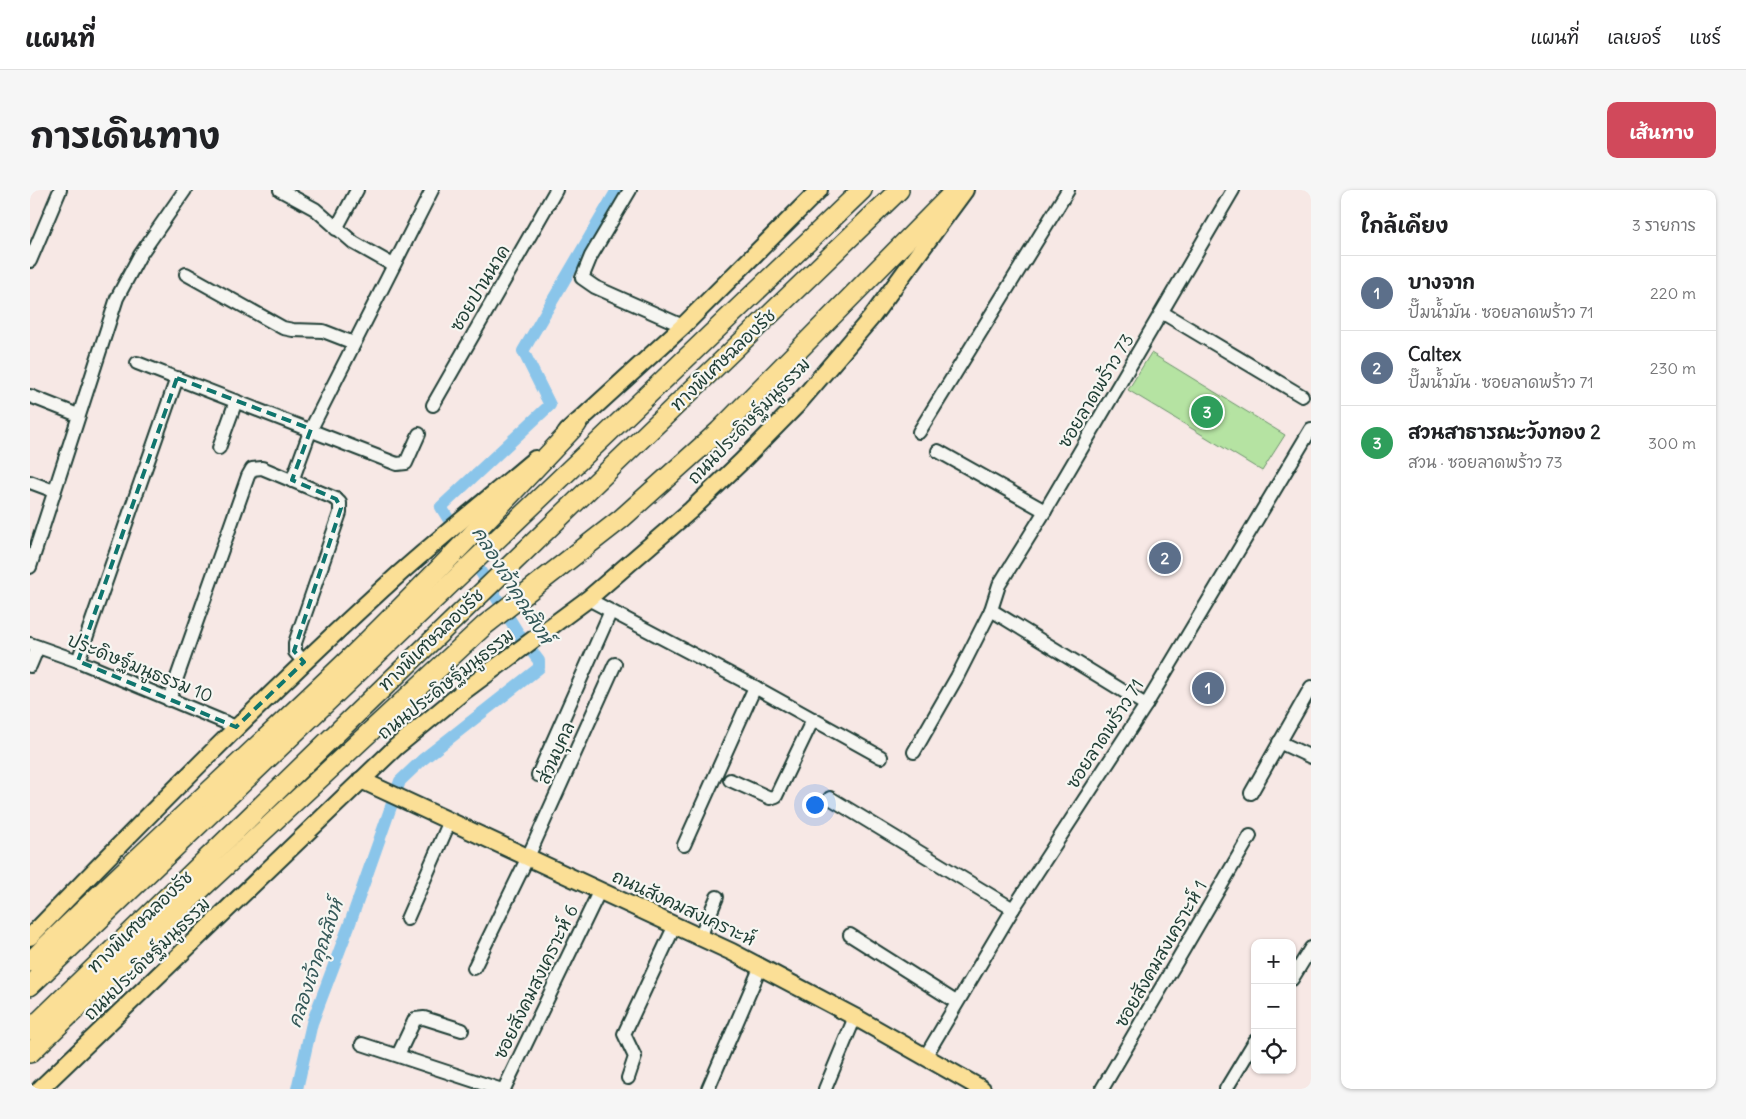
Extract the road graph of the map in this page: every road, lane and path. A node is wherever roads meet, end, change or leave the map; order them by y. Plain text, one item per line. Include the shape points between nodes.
1 (60, 190) edge
2 (185, 190) edge
3 (280, 190) edge
4 (357, 190) edge
5 (432, 190) edge
6 (556, 190) edge
7 (630, 190) edge
8 (819, 190) edge
9 (862, 190) edge
10 (898, 190) edge
11 (956, 190) edge
12 (965, 190) edge
13 (1068, 190) edge
14 (1233, 190) edge
15 (336, 229) junction
16 (30, 261) edge
17 (393, 264) junction
18 (186, 274) dead end
19 (1163, 313) junction
20 (683, 326) junction
21 (354, 343) junction
22 (138, 363) dead end
23 (177, 378) junction
24 (30, 396) edge
25 (1302, 396) dead end
26 (236, 401) junction
27 (433, 405) dead end
28 (78, 415) junction
29 (577, 424) joint
30 (311, 429) junction
31 (1311, 429) edge
32 (919, 432) dead end
33 (419, 434) dead end
34 (219, 448) dead end
35 (938, 450) dead end
36 (292, 481) junction
37 (30, 482) edge
38 (54, 492) junction
39 (1045, 511) junction
40 (466, 529) junction
41 (30, 567) edge
42 (588, 599) junction
43 (991, 610) junction
44 (610, 613) junction
45 (34, 646) edge
46 (78, 661) junction
47 (304, 662) junction
48 (615, 664) dead end
49 (30, 666) edge
50 (755, 687) junction
51 (1311, 687) edge
52 (169, 700) junction
53 (1146, 705) junction
54 (813, 719) junction
55 (236, 727) junction
56 (1279, 742) junction
57 (914, 752) dead end
58 (881, 757) dead end
59 (1311, 757) edge
60 (538, 774) dead end
61 (361, 780) junction
62 (730, 780) dead end
63 (1251, 793) dead end
64 (830, 798) dead end
65 (450, 821) junction
66 (1250, 836) dead end
67 (684, 845) dead end
68 (528, 857) junction
69 (600, 890) junction
70 (717, 897) dead end
71 (1013, 909) junction
72 (407, 920) dead end
73 (675, 925) junction
74 (850, 935) dead end
75 (30, 936) edge
76 (700, 936) junction
77 (1311, 948) edge
78 (30, 962) edge
79 (761, 966) junction
80 (474, 968) dead end
81 (1296, 972) edge
82 (30, 986) edge
83 (956, 1002) junction
84 (855, 1017) junction
85 (30, 1030) edge
86 (462, 1030) dead end
87 (362, 1044) dead end
88 (1251, 1048) edge
89 (30, 1053) edge
90 (398, 1055) junction
91 (925, 1057) junction
92 (628, 1078) dead end
93 (40, 1089) edge
94 (499, 1089) edge
95 (504, 1089) edge
96 (708, 1089) edge
97 (825, 1089) edge
98 (982, 1089) edge
99 (1102, 1089) edge
100 (1226, 1089) edge

1 - 16 street
2 - 28 street via 127,278 105,332
3 - 15 street via 315,209
4 - 15 street
5 - 17 street
6 - 27 street, ซอยปานนาค
7 - 20 street via 591,256 582,278 595,287
8 - 20 main road
9 - 82 highway, ทางพิเศษฉลองรัช
10 - 85 highway, ทางพิเศษฉลองรัช
11 - 89 highway via 719,431 622,519 485,626 203,887
12 - 42 main road, ถนนประดิษฐ์มนูธรรม via 870,318 796,406 691,510
13 - 32 street
14 - 19 street, ซอยลาดพร้าว 73
15 - 17 street via 354,243
17 - 21 street
18 - 21 street via 283,328 323,331
19 - 25 street
19 - 39 street, ซอยลาดพร้าว 73
20 - 29 main road
21 - 30 street
22 - 23 street
23 - 26 street
23 - 46 street
24 - 28 street
26 - 30 street
26 - 34 street
28 - 38 street
29 - 40 highway
30 - 33 street via 397,464 406,463
30 - 36 street
31 - 53 street, ซอยลาดพร้าว 71
35 - 39 street
36 - 47 street via 336,499 341,508 295,643 295,652
36 - 52 street via 262,468 252,469 248,476
37 - 38 street
38 - 41 street
39 - 43 street, ซอยลาดพร้าว 73 via 999,585
40 - 47 main road via 447,534
40 - 78 highway via 343,665
42 - 44 street
42 - 61 main road, ถนนประดิษฐ์มนูธรรม via 428,720
43 - 53 street
43 - 57 street, ซอยลาดพร้าว 73
44 - 50 street
44 - 60 street
45 - 46 street, ประดิษฐ์มนูธรรม 10
45 - 49 street
46 - 52 street, ประดิษฐ์มนูธรรม 10
47 - 55 main road
48 - 68 street, ส่วนบุคล
50 - 54 street
50 - 67 street
51 - 56 street
52 - 55 street, ประดิษฐ์มนูธรรม 10
53 - 71 street, ซอยลาดพร้าว 71
54 - 58 street
54 - 62 street via 776,796 770,798
55 - 75 main road
56 - 59 street
56 - 63 street
61 - 65 main road, ถนนสังคมสงเคราะห์
61 - 93 main road, ถนนประดิษฐ์มนูธรรม
64 - 71 street
65 - 68 main road, ถนนสังคมสงเคราะห์
65 - 72 street
66 - 99 street, ซอยสังคมสงเคราะห์ 1
68 - 69 main road, ถนนสังคมสงเคราะห์
68 - 80 street, ส่วนบุคล
69 - 73 main road, ถนนสังคมสงเคราะห์
69 - 95 street, ซอยสังคมสงเคราะห์ 6
70 - 76 street
71 - 83 street, ซอยลาดพร้าว 71
73 - 76 main road, ถนนสังคมสงเคราะห์
73 - 92 street via 624,1034 634,1057
74 - 83 street
76 - 79 main road, ถนนสังคมสงเคราะห์
77 - 81 street
79 - 84 main road, ถนนสังคมสงเคราะห์
79 - 96 street
83 - 91 street, ซอยลาดพร้าว 71
84 - 91 main road, ถนนสังคมสงเคราะห์
84 - 97 street
86 - 90 street via 424,1018 415,1019
87 - 90 street
88 - 100 street
90 - 94 street
91 - 98 main road, ถนนสังคมสงเคราะห์

